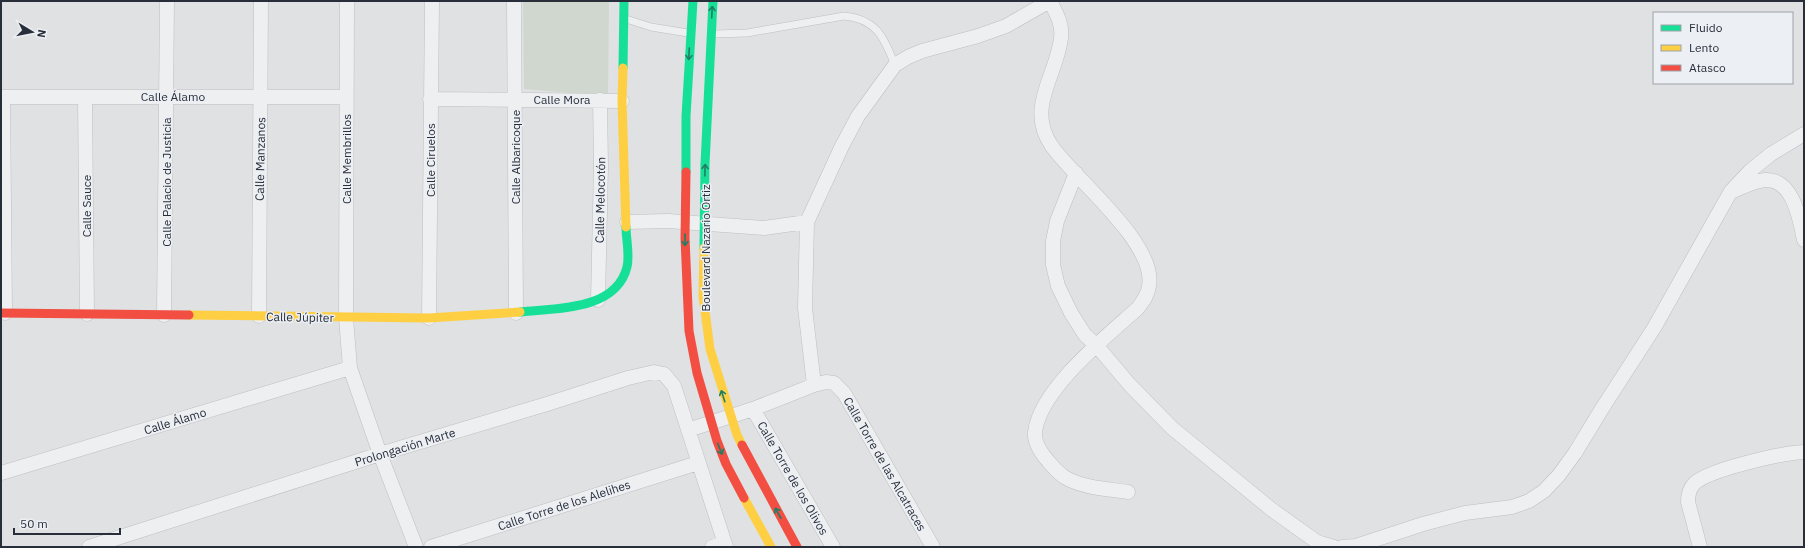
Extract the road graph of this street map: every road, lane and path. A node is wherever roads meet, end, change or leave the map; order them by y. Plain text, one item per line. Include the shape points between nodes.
1 (167, 1) edge
2 (261, 1) edge
3 (347, 1) edge
4 (432, 1) edge
5 (514, 1) edge
6 (624, 1) edge
7 (693, 1) edge
8 (713, 1) edge
9 (624, 18) junction
10 (701, 34) junction
11 (895, 65) junction
12 (260, 96) junction
13 (346, 96) junction
14 (2, 97) edge
15 (85, 97) junction
16 (166, 97) junction
17 (430, 99) junction
18 (515, 99) junction
19 (600, 100) junction
20 (622, 101) junction
21 (1804, 134) edge
22 (1076, 173) junction
23 (1731, 191) junction
24 (627, 222) junction
25 (685, 222) junction
26 (806, 222) junction
27 (704, 224) junction
28 (1804, 240) edge
29 (598, 300) junction
30 (3, 313) edge
31 (516, 313) junction
32 (87, 314) junction
33 (164, 315) junction
34 (258, 316) junction
35 (346, 318) junction
36 (429, 318) junction
37 (1097, 346) junction
38 (350, 368) junction
39 (814, 385) junction
40 (753, 409) junction
41 (730, 416) junction
42 (711, 422) junction
43 (688, 430) junction
44 (1804, 452) edge
45 (380, 454) junction
46 (698, 462) junction
47 (1, 473) edge
48 (1128, 492) dead end
49 (721, 546) edge
50 (89, 547) edge
51 (416, 547) edge
52 (431, 547) edge
53 (771, 547) edge
54 (797, 547) edge
55 (833, 547) edge
56 (933, 547) edge
57 (1334, 547) edge
58 (1342, 547) edge
59 (1700, 547) edge

1 - 16 street, Calle Palacio de Justicia
2 - 12 street, Calle Manzanos
3 - 13 street, Calle Membrillos
4 - 17 street, Calle Ciruelos
5 - 18 street, Calle Albaricoque
6 - 9 main road, Calle Júpiter
7 - 10 main road, Boulevard Nazario Ortiz
10 -> 8 main road, Boulevard Nazario Ortiz
9 - 10 lane via 652,27
9 - 20 main road, Calle Júpiter
10 - 11 lane via 747,33 844,16 856,17 873,25 884,39
10 -> 25 main road, Boulevard Nazario Ortiz via 686,116
27 -> 10 main road, Boulevard Nazario Ortiz
11 - 22 street via 922,51 1006,26 1050,1 1060,23 1062,37 1043,95 1042,111 1051,144
11 - 26 street via 858,116
12 - 13 street, Calle Álamo
12 - 16 street, Calle Álamo
12 - 34 street, Calle Manzanos
13 - 35 street, Calle Membrillos
14 - 15 street, Calle Álamo
14 - 30 street
15 - 16 street, Calle Álamo
15 - 32 street, Calle Sauce
16 - 33 street, Calle Palacio de Justicia
17 - 18 street, Calle Mora
17 - 36 street, Calle Ciruelos
18 - 19 street, Calle Mora
18 - 31 street, Calle Albaricoque
19 - 20 street, Calle Mora
19 - 29 street, Calle Melocotón
20 - 24 main road, Calle Júpiter
21 - 23 street via 1750,170
22 - 37 street via 1056,221 1052,241 1053,265 1058,286 1071,313 1085,335
22 - 37 street via 1108,207 1138,247 1149,277 1150,286 1138,308
23 - 28 street via 1766,180 1782,186 1798,211
23 - 58 street via 1654,328 1602,407 1576,453 1544,490 1529,501 1512,507 1465,514 1423,524 1356,546
24 - 25 street
24 - 29 main road, Calle Júpiter via 627,266 614,291
25 - 27 street
25 -> 42 main road, Boulevard Nazario Ortiz via 689,331 697,373
26 - 27 street via 764,228
26 - 39 street via 805,308
41 -> 27 main road, Boulevard Nazario Ortiz via 710,349 703,296
29 - 31 main road, Calle Júpiter
30 - 32 main road, Calle Júpiter
31 - 36 main road, Calle Júpiter
32 - 33 main road, Calle Júpiter
33 - 34 main road, Calle Júpiter
34 - 35 main road, Calle Júpiter
35 - 36 main road, Calle Júpiter
35 - 38 street, Calle Membrillos
37 - 48 street via 1048,398 1039,416 1035,433 1039,450 1066,478 1086,485
37 - 57 street via 1129,384 1172,428 1271,509 1318,542
38 - 45 street, Calle Membrillos
38 - 47 street, Calle Álamo
39 - 40 street
39 - 56 street, Calle Torre de las Alcatraces via 834,383 844,393
40 - 41 street
40 - 55 street, Calle Torre de los Olivos
41 - 42 street
54 -> 41 main road, Boulevard Nazario Ortiz via 737,435
42 - 43 street
42 -> 53 main road, Boulevard Nazario Ortiz via 726,464
43 - 45 street, Prolongación Marte via 674,386 664,374 654,372
43 - 46 street, Prolongación Marte
44 - 59 street via 1766,457 1724,470 1692,485 1688,509
45 - 50 street, Prolongación Marte
45 - 51 street, Calle Membrillos
46 - 49 street, Prolongación Marte
46 - 52 street, Calle Torre de los Alelihes

